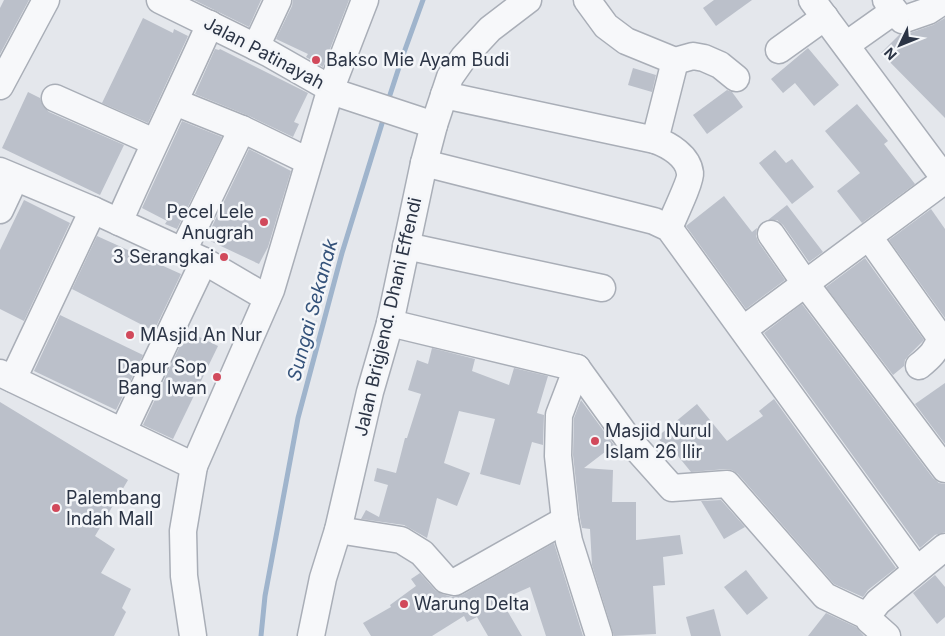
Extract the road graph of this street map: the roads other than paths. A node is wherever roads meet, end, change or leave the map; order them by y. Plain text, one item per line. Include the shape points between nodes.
1 (46, 0) edge
2 (160, 0) edge
3 (278, 0) edge
4 (365, 0) edge
5 (528, 0) edge
6 (587, 0) edge
7 (945, 0) edge
8 (890, 6) edge
9 (818, 9) edge
10 (210, 24) junction
11 (846, 45) junction
12 (256, 47) junction
13 (779, 50) dead end
14 (675, 61) junction
15 (736, 78) dead end
16 (1, 81) edge
17 (335, 91) junction
18 (444, 95) junction
19 (55, 98) dead end
20 (175, 102) junction
21 (424, 121) junction
22 (242, 129) junction
23 (655, 140) junction
24 (154, 142) junction
25 (308, 162) junction
26 (424, 163) junction
27 (7, 175) edge
28 (945, 180) edge
29 (0, 210) edge
30 (93, 210) junction
31 (119, 222) junction
32 (669, 228) junction
33 (771, 234) dead end
34 (869, 237) junction
35 (406, 246) junction
36 (194, 256) junction
37 (805, 283) junction
38 (602, 288) dead end
39 (267, 298) junction
40 (390, 324) junction
41 (744, 329) junction
42 (919, 366) dead end
43 (577, 368) junction
44 (6, 376) edge
45 (123, 431) junction
46 (194, 466) junction
47 (945, 469) edge
48 (565, 520) junction
49 (338, 530) junction
50 (945, 547) edge
51 (916, 569) junction
52 (867, 616) junction
53 (193, 636) edge
54 (311, 636) edge
55 (599, 636) edge
56 (887, 636) edge

1 - 16 street
2 - 10 street, Jalan Patinayah
3 - 12 street
4 - 17 street
5 - 18 street, Jalan Brigjend. Dhani Effendi via 490,29 464,57 450,77
6 - 14 street via 606,26 626,41
7 - 8 street via 928,11 902,20
8 - 11 street
9 - 11 street
9 - 13 street
10 - 12 street, Jalan Patinayah
10 - 20 street
11 - 28 street
12 - 17 street, Jalan Patinayah
14 - 15 street via 693,56 704,58 720,65
14 - 23 street
17 - 21 street, Jalan Patinayah
17 - 25 street
18 - 21 street, Jalan Brigjend. Dhani Effendi
18 - 23 street
19 - 24 street
20 - 22 street
20 - 24 street
21 - 26 street, Jalan Brigjend. Dhani Effendi
22 - 25 street
22 - 36 street
23 - 32 street via 668,144 679,153 690,175
24 - 31 street
25 - 39 street
26 - 32 street via 654,221
26 - 35 street, Jalan Brigjend. Dhani Effendi
27 - 29 street
27 - 30 street
28 - 34 street
30 - 31 street
30 - 44 street
31 - 36 street
32 - 41 street
33 - 37 street
34 - 37 street
34 - 42 street via 940,337 939,345
35 - 38 street
35 - 40 street, Jalan Brigjend. Dhani Effendi
36 - 39 street
36 - 45 street
37 - 41 street
37 - 47 street
39 - 46 street
40 - 43 street
40 - 49 street, Jalan Brigjend. Dhani Effendi via 370,392
41 - 51 street
43 - 48 street via 559,421 558,456
43 - 52 street via 629,440 672,488 727,484 825,596
44 - 45 street
45 - 46 street
46 - 53 street via 183,531 184,576
48 - 49 street via 455,582 446,580 422,553 400,540
48 - 55 street
49 - 54 street, Jalan Brigjend. Dhani Effendi via 323,578
50 - 51 street
51 - 52 street
52 - 56 street

